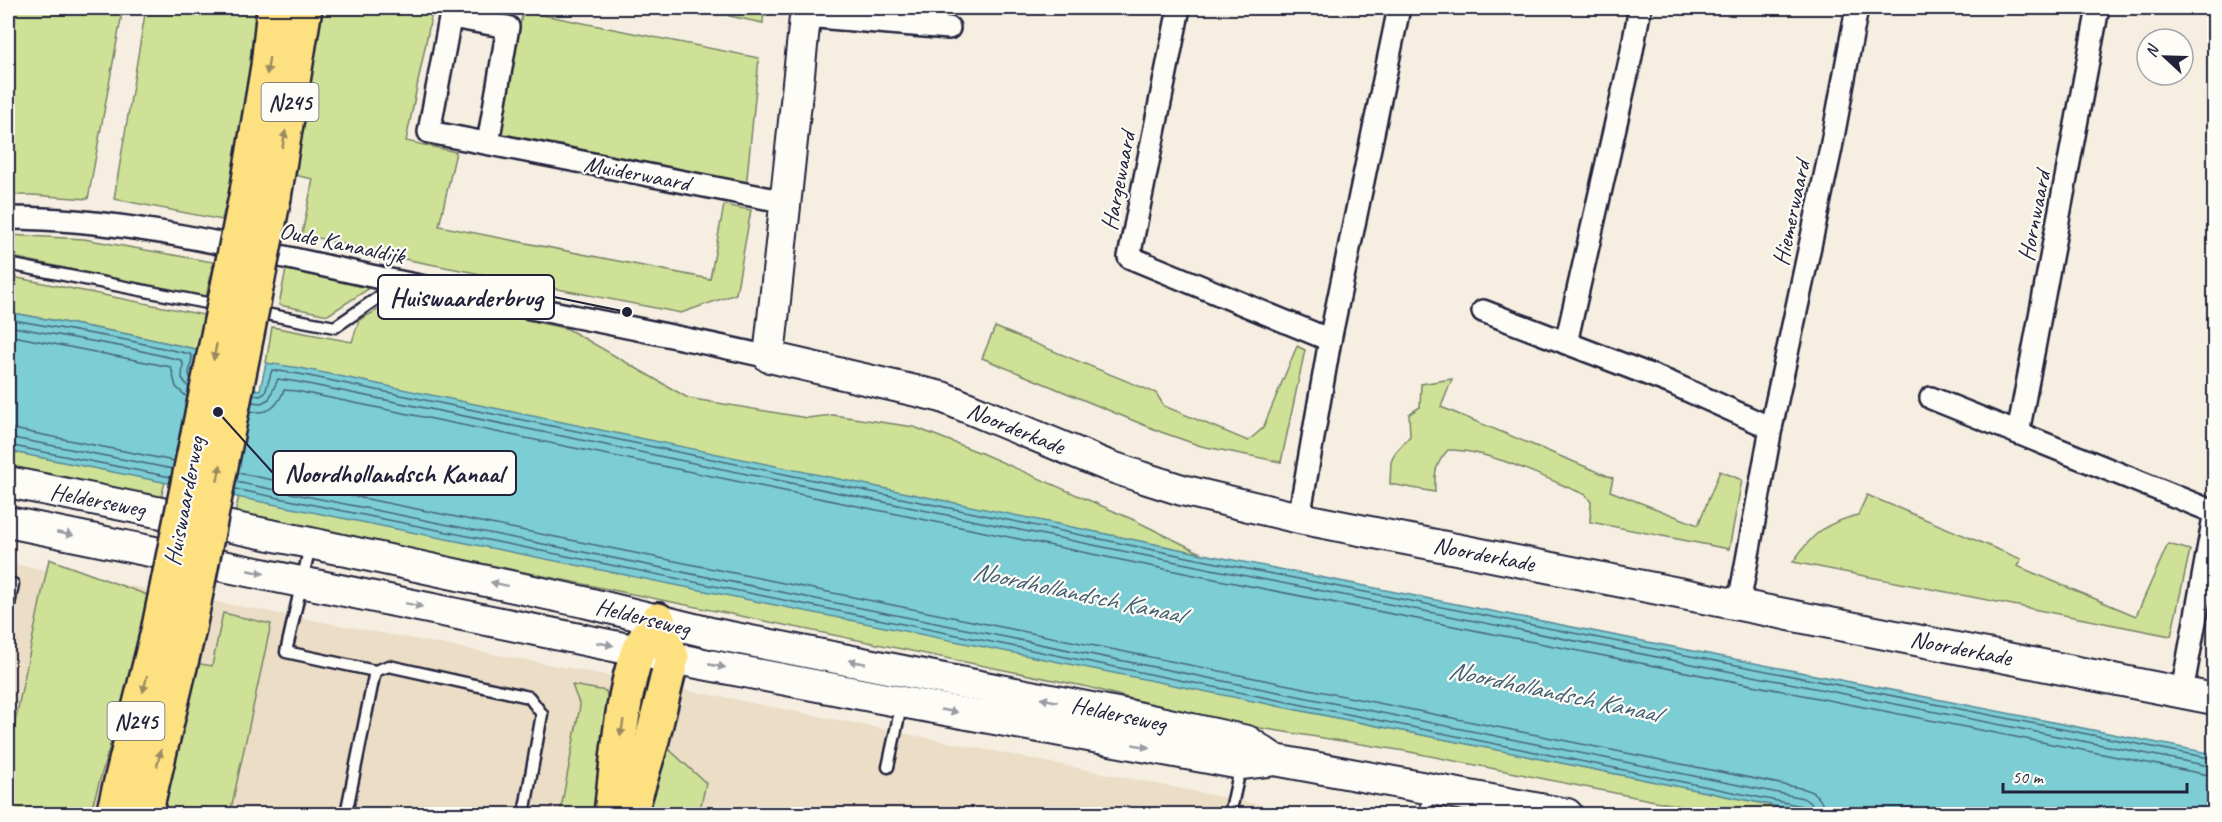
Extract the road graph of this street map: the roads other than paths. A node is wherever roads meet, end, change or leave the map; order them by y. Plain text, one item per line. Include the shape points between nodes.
1 (274, 8) edge
2 (305, 8) edge
3 (1179, 8) edge
4 (1399, 8) edge
5 (1640, 8) edge
6 (1857, 8) edge
7 (2098, 8) edge
8 (452, 12) edge
9 (806, 12) edge
10 (949, 28) dead end
11 (488, 143) junction
12 (260, 194) junction
13 (786, 202) junction
14 (8, 218) edge
15 (8, 264) edge
16 (400, 282) junction
17 (230, 308) dead end
18 (242, 310) dead end
19 (1483, 311) dead end
20 (1330, 340) junction
21 (1566, 343) junction
22 (769, 357) junction
23 (1931, 398) dead end
24 (1771, 428) junction
25 (2018, 433) junction
26 (8, 482) edge
27 (2214, 514) edge
28 (1299, 518) junction
29 (8, 522) edge
30 (310, 543) junction
31 (8, 582) edge
32 (302, 582) junction
33 (1739, 604) junction
34 (8, 610) edge
35 (658, 620) junction
36 (173, 630) junction
37 (639, 650) junction
38 (672, 658) junction
39 (375, 672) junction
40 (905, 687) junction
41 (2182, 692) junction
42 (2214, 699) edge
43 (1244, 753) junction
44 (888, 767) dead end
45 (1428, 801) edge
46 (113, 814) edge
47 (145, 814) edge
48 (346, 814) edge
49 (524, 814) edge
50 (611, 814) edge
51 (630, 814) edge
52 (1230, 814) edge
53 (1563, 814) edge

1 -> 12 highway, Huiswaarderweg / N245
12 -> 2 highway, Huiswaarderweg / N245
3 - 20 street, Hargewaard via 1129,257
4 - 20 street
5 - 21 street
6 - 24 street, Hiemerwaard
7 - 25 street, Hornwaard
8 - 11 street, Muiderwaard via 508,27
8 - 11 street, Muiderwaard via 429,132
9 - 10 street
9 - 13 main road
11 - 13 street, Muiderwaard
12 - 36 highway, Huiswaarderweg / N245, bridge
13 - 22 main road
14 - 16 street, Oude Kanaaldijk via 97,221
15 - 17 lane
16 - 18 lane via 335,327
16 - 22 street, Oude Kanaaldijk via 632,326
19 - 21 street
20 - 28 street
21 - 24 street via 1671,383
22 - 28 main road, Noorderkade via 942,398 1140,477
23 - 25 street
24 - 33 street, Hiemerwaard
25 - 27 street
26 - 30 main road, Helderseweg
27 - 41 street
28 - 33 main road, Noorderkade
29 -> 32 main road, Helderseweg
30 - 32 lane
35 -> 30 main road, Helderseweg
31 - 34 lane via 13,584
32 -> 37 main road, Helderseweg
32 - 39 lane via 286,652
33 - 41 main road, Noorderkade
35 - 37 highway
35 - 38 highway
40 -> 35 main road, Helderseweg
36 -> 46 highway, Huiswaarderweg / N245
47 -> 36 highway, Huiswaarderweg / N245
37 - 38 main road, Helderseweg
37 -> 50 highway via 621,730
38 -> 40 main road, Helderseweg
38 - 51 highway
39 - 48 lane
39 - 49 lane via 389,666 529,697 542,714
40 - 43 main road, Helderseweg via 1127,715
40 - 44 lane
41 - 42 main road, Noorderkade
43 - 45 main road, Helderseweg
43 - 52 lane
45 - 53 main road, Helderseweg

